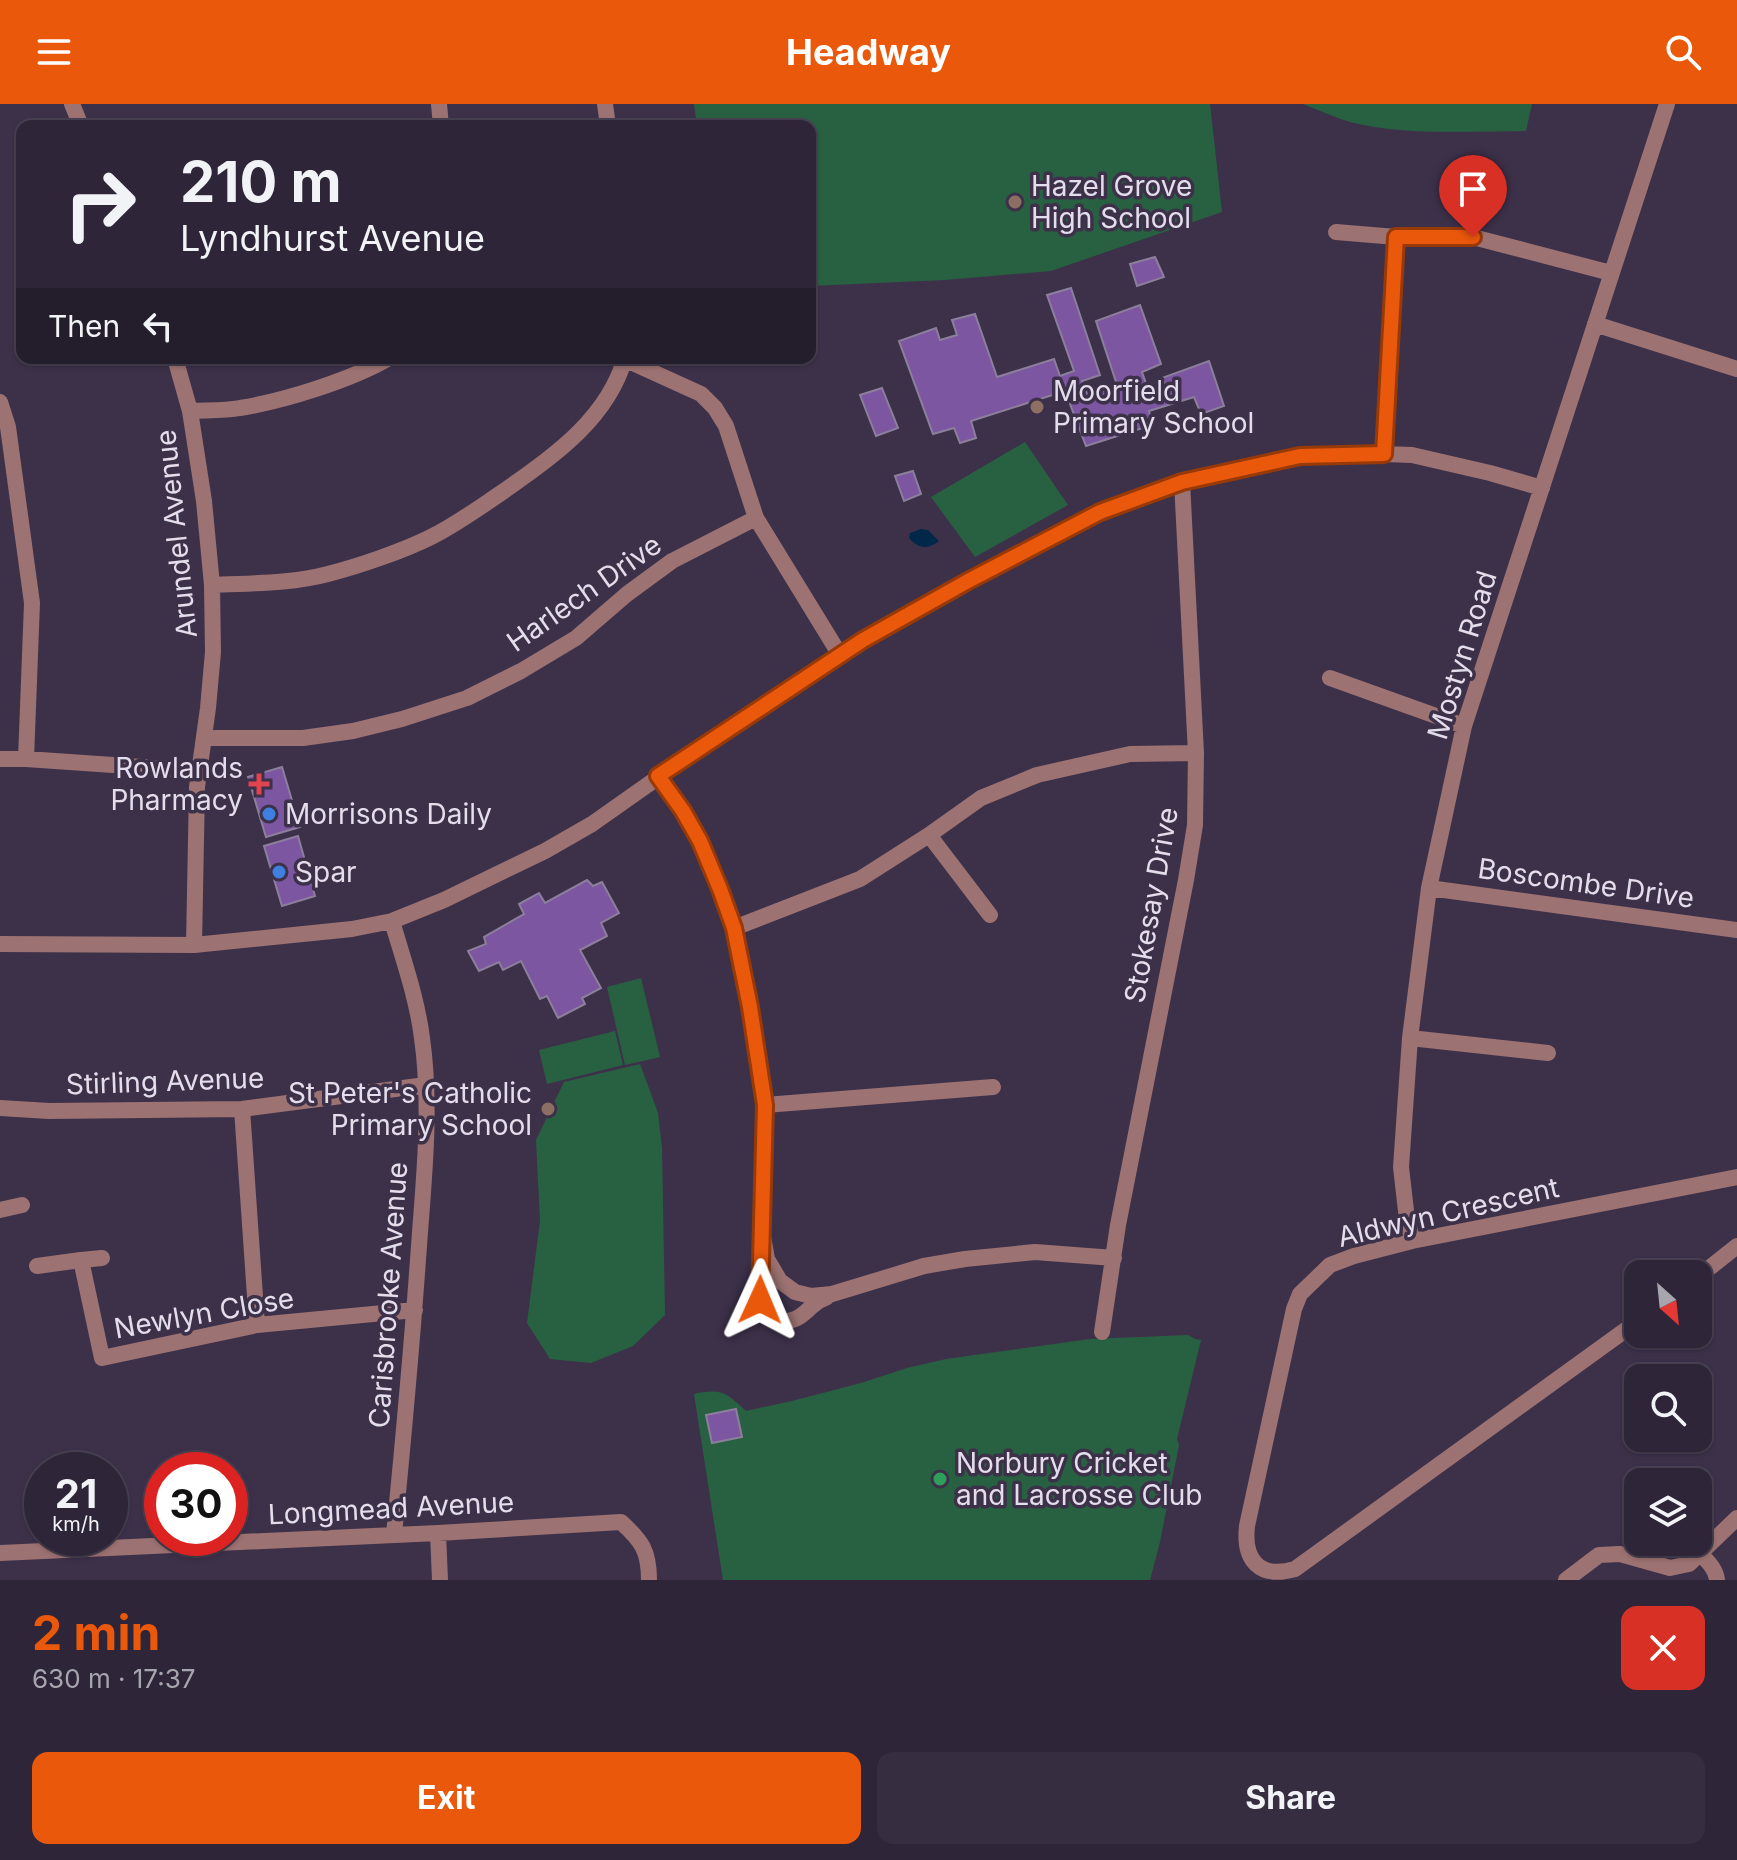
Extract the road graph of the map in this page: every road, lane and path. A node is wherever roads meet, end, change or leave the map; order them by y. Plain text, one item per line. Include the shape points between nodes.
1 (1667, 104) edge
2 (1336, 232) dead end
3 (1396, 237) junction
4 (1611, 273) junction
5 (1595, 324) junction
6 (177, 364) edge
7 (379, 364) edge
8 (622, 364) edge
9 (637, 364) edge
10 (1737, 369) edge
11 (0, 402) edge
12 (190, 411) junction
13 (1384, 454) junction
14 (1182, 482) junction
15 (1542, 488) junction
16 (756, 518) junction
17 (212, 585) junction
18 (840, 655) junction
19 (1330, 678) dead end
20 (1464, 726) junction
21 (204, 738) junction
22 (1196, 753) junction
23 (0, 759) edge
24 (26, 759) junction
25 (200, 771) junction
26 (658, 776) junction
27 (929, 835) junction
28 (1429, 888) junction
29 (990, 915) dead end
30 (392, 921) junction
31 (734, 928) junction
32 (1737, 930) edge
33 (0, 944) edge
34 (194, 945) junction
35 (1410, 1038) junction
36 (1548, 1053) dead end
37 (426, 1085) junction
38 (993, 1087) dead end
39 (765, 1105) junction
40 (0, 1108) edge
41 (242, 1109) junction
42 (1737, 1177) edge
43 (22, 1205) dead end
44 (0, 1210) edge
45 (762, 1231) junction
46 (1412, 1241) junction
47 (1737, 1246) edge
48 (102, 1258) dead end
49 (1114, 1258) junction
50 (81, 1260) junction
51 (37, 1266) dead end
52 (1712, 1266) edge
53 (832, 1294) junction
54 (415, 1310) junction
55 (257, 1325) junction
56 (1624, 1331) edge
57 (1102, 1332) dead end
58 (1737, 1518) edge
59 (438, 1533) junction
60 (394, 1534) junction
61 (1712, 1543) edge
62 (0, 1553) edge
63 (1624, 1555) edge
64 (1627, 1556) edge
65 (1699, 1556) edge
66 (1703, 1556) edge
67 (440, 1580) edge
68 (649, 1580) edge
69 (1566, 1580) edge
70 (1717, 1580) edge

1 - 4 street, Mostyn Road
2 - 3 street
3 - 4 street via 1473,237
3 - 13 street
4 - 5 street, Mostyn Road
5 - 10 street
5 - 15 street, Mostyn Road
6 - 12 street, Arundel Avenue
7 - 12 street via 284,398 238,409
8 - 17 street via 614,388 559,452 432,537 328,574
9 - 16 street via 701,394 715,408 726,426
11 - 24 street via 32,603
12 - 17 street, Arundel Avenue
13 - 14 street via 1300,456
13 - 15 street via 1412,455
14 - 18 street via 1100,512
14 - 22 street, Stokesay Drive
15 - 20 street, Mostyn Road
16 - 18 street
16 - 21 street, Harlech Drive via 672,561 576,638 467,698 353,731 303,738
17 - 21 street, Arundel Avenue via 213,652
18 - 26 street
19 - 20 street
20 - 28 street, Mostyn Road
21 - 25 street, Arundel Avenue
22 - 27 street via 1130,754 1037,775 981,798
22 - 49 street, Stokesay Drive via 1195,825
23 - 24 street
24 - 25 street
25 - 34 street, Arundel Avenue
26 - 30 street via 545,851
26 - 31 street via 700,841
27 - 29 street
27 - 31 street via 860,879
28 - 32 street, Boscombe Drive
28 - 35 street, Mostyn Road
30 - 34 street
30 - 37 street, Carisbrooke Avenue via 422,1037
31 - 39 street
33 - 34 street
35 - 36 street
35 - 46 street, Mostyn Road via 1401,1167
37 - 41 street, Stirling Avenue
37 - 54 street, Carisbrooke Avenue
38 - 39 street
39 - 45 street
40 - 41 street, Stirling Avenue
41 - 55 street
42 - 46 street, Aldwyn Crescent
43 - 44 street
45 - 53 street via 767,1259 780,1281 811,1296
45 - 53 street via 760,1300 772,1319 798,1319
46 - 56 street, Aldwyn Crescent via 1330,1265 1300,1294 1245,1543 1251,1559 1269,1572 1295,1569
47 - 52 street
48 - 50 street
49 - 53 street via 1035,1252 965,1259
49 - 57 street, Stokesay Drive
50 - 51 street
50 - 55 street, Newlyn Close via 102,1358
54 - 55 street, Newlyn Close
54 - 60 street, Carisbrooke Avenue
58 - 61 street
59 - 60 street, Longmead Avenue
59 - 67 street
59 - 68 street, Longmead Avenue via 621,1522 640,1539
60 - 62 street, Longmead Avenue
63 - 69 street via 1599,1555
64 - 65 street via 1670,1568
66 - 70 street

